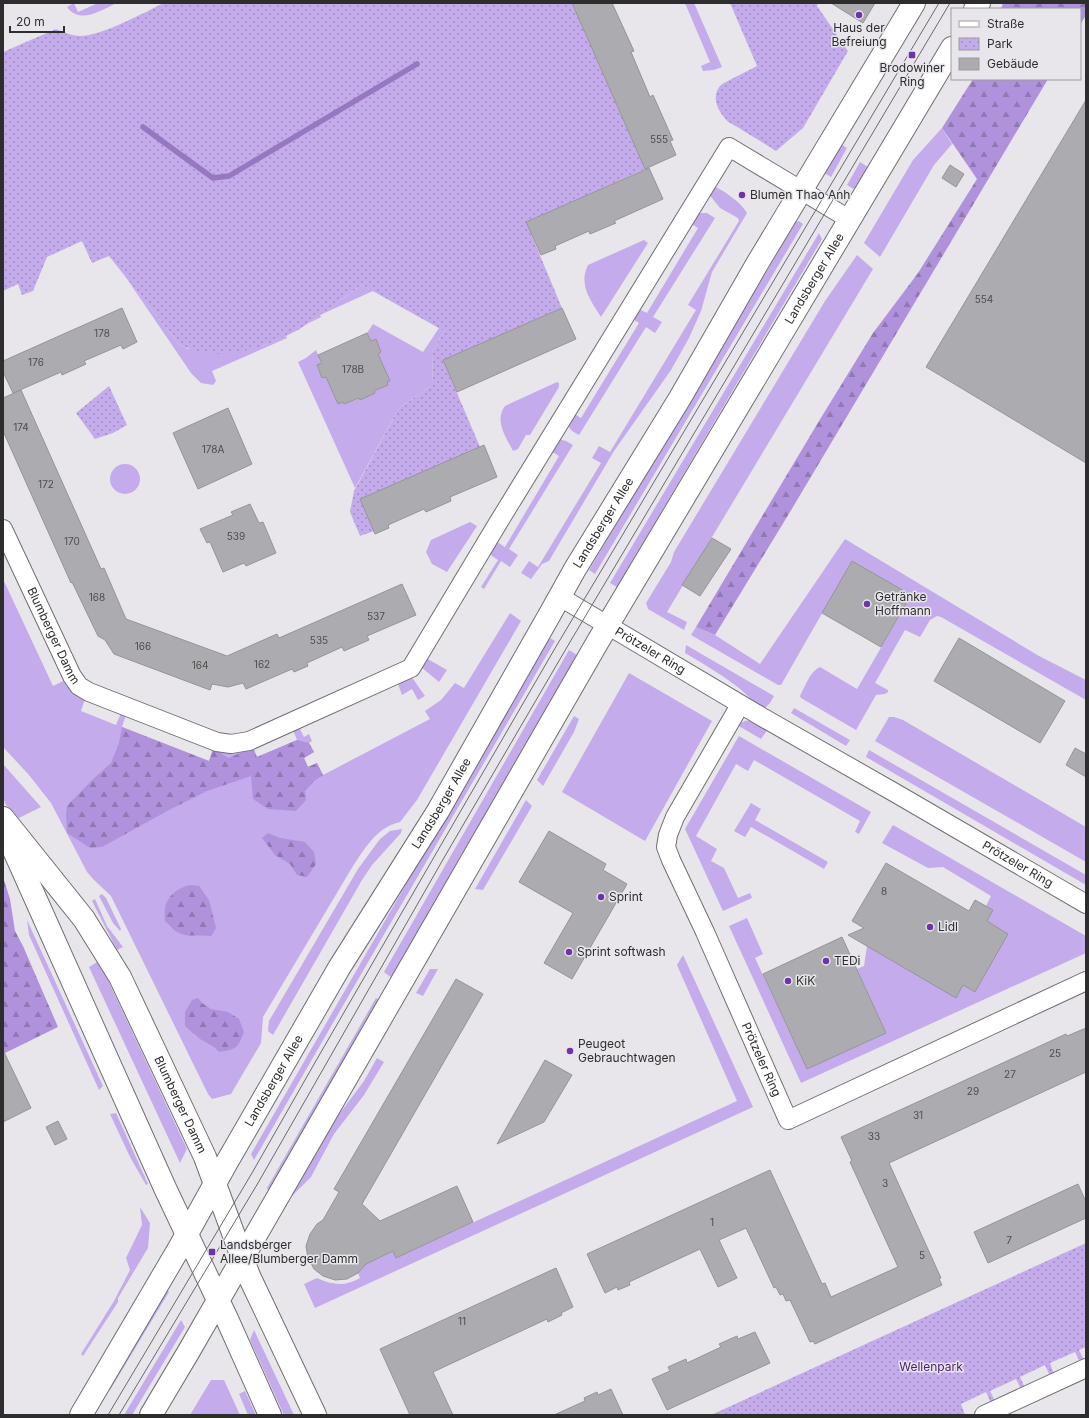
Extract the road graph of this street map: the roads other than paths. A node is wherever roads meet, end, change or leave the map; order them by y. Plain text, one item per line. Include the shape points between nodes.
1 (914, 3) edge
2 (951, 50) edge
3 (801, 191) junction
4 (849, 219) junction
5 (3, 529) edge
6 (560, 597) junction
7 (608, 625) junction
8 (740, 705) junction
9 (249, 741) joint
10 (3, 818) edge
11 (3, 825) edge
12 (1086, 904) edge
13 (1086, 981) edge
14 (215, 1182) junction
15 (186, 1233) junction
16 (242, 1259) junction
17 (218, 1301) junction
18 (1086, 1368) edge
19 (81, 1415) edge
20 (151, 1415) edge
21 (270, 1415) edge
22 (315, 1415) edge
23 (984, 1415) edge

1 - 3 main road, Landsberger Allee
2 - 4 main road, Landsberger Allee
3 - 4 street, Landsberger Allee
3 - 6 main road, Landsberger Allee
3 - 9 street, Landsberger Allee via 728,147 411,668
4 - 7 main road, Landsberger Allee
5 - 9 street, Blumberger Damm via 79,686 217,742 231,744
6 - 7 street, Prötzeler Ring
6 - 14 main road, Landsberger Allee via 438,811 339,968
7 - 8 street, Prötzeler Ring
7 - 16 main road, Landsberger Allee
8 - 12 street, Prötzeler Ring
8 - 13 street, Prötzeler Ring via 675,817 666,847 788,1120
10 - 14 main road, Blumberger Damm via 84,919 120,977
11 - 15 main road
14 - 15 main road, Landsberger Allee
14 - 16 main road, Blumberger Damm
15 - 17 main road
15 - 19 main road, Landsberger Allee
16 - 17 main road, Landsberger Allee
16 - 22 main road, Blumberger Damm
17 - 20 main road, Landsberger Allee
17 - 21 main road
18 - 23 street

